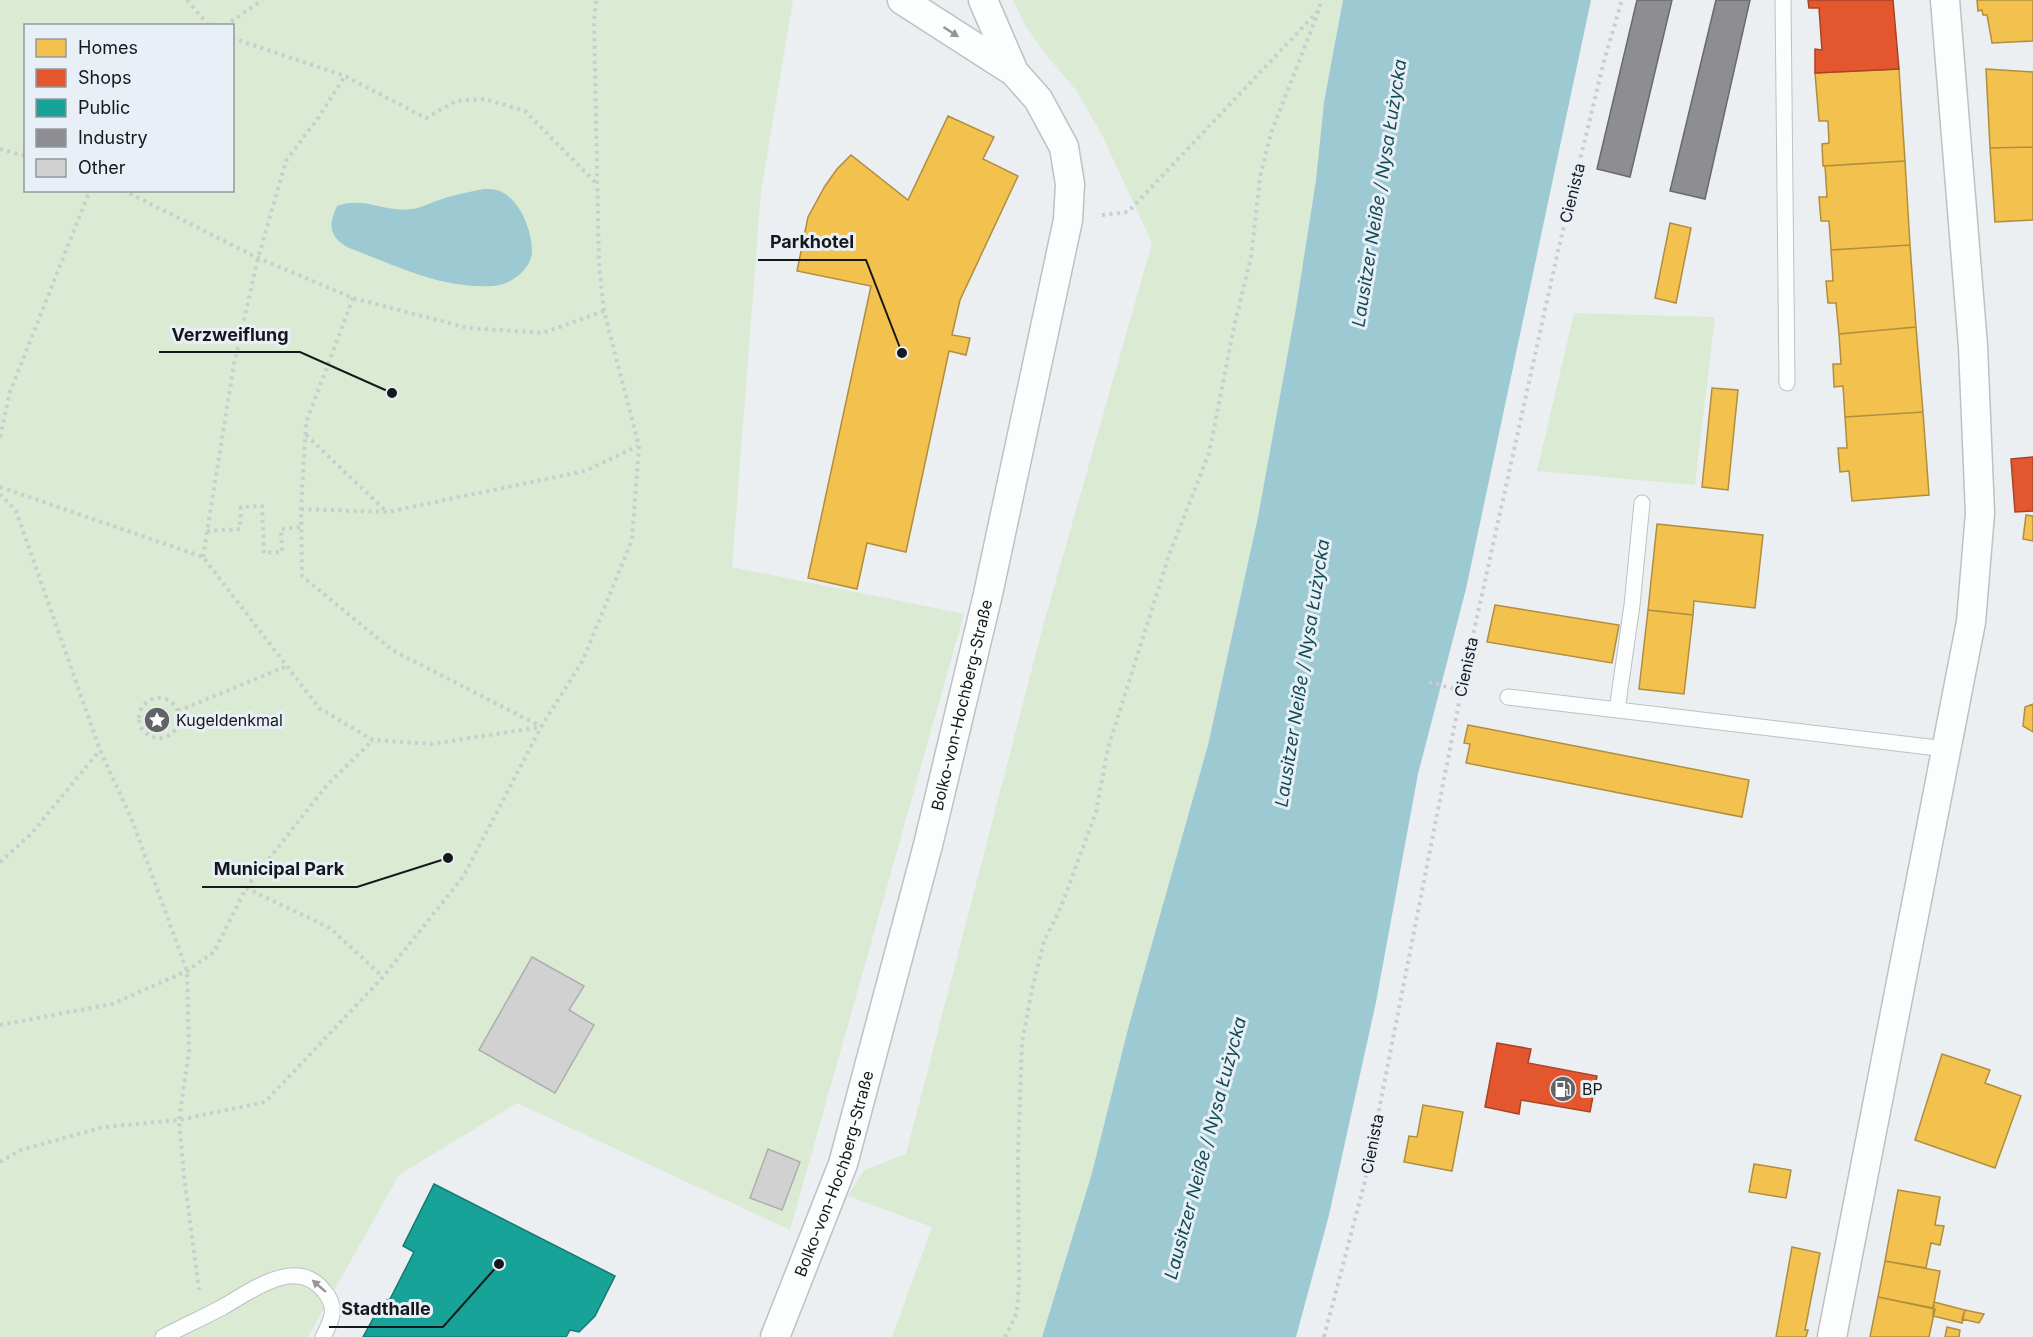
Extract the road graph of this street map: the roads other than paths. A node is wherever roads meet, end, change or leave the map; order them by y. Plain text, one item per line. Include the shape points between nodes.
1 (902, 0) edge
2 (983, 0) edge
3 (1784, 0) edge
4 (1945, 0) edge
5 (1014, 72) junction
6 (1787, 383) dead end
7 (1642, 503) dead end
8 (1508, 697) dead end
9 (1617, 710) junction
10 (1946, 749) junction
11 (163, 1337) edge
12 (324, 1337) edge
13 (775, 1337) edge
14 (1832, 1337) edge

1 -> 5 street
2 - 5 street
3 - 6 lane
4 - 10 street via 1973,346 1980,513 1971,622
5 - 13 street, Bolko-von-Hochberg-Straße via 1038,99 1064,147 1070,184 1068,220 988,594 928,845 843,1164
7 - 9 lane
8 - 9 lane
9 - 10 lane
10 - 14 street
12 -> 11 lane via 332,1322 331,1301 313,1280 295,1275 263,1284

